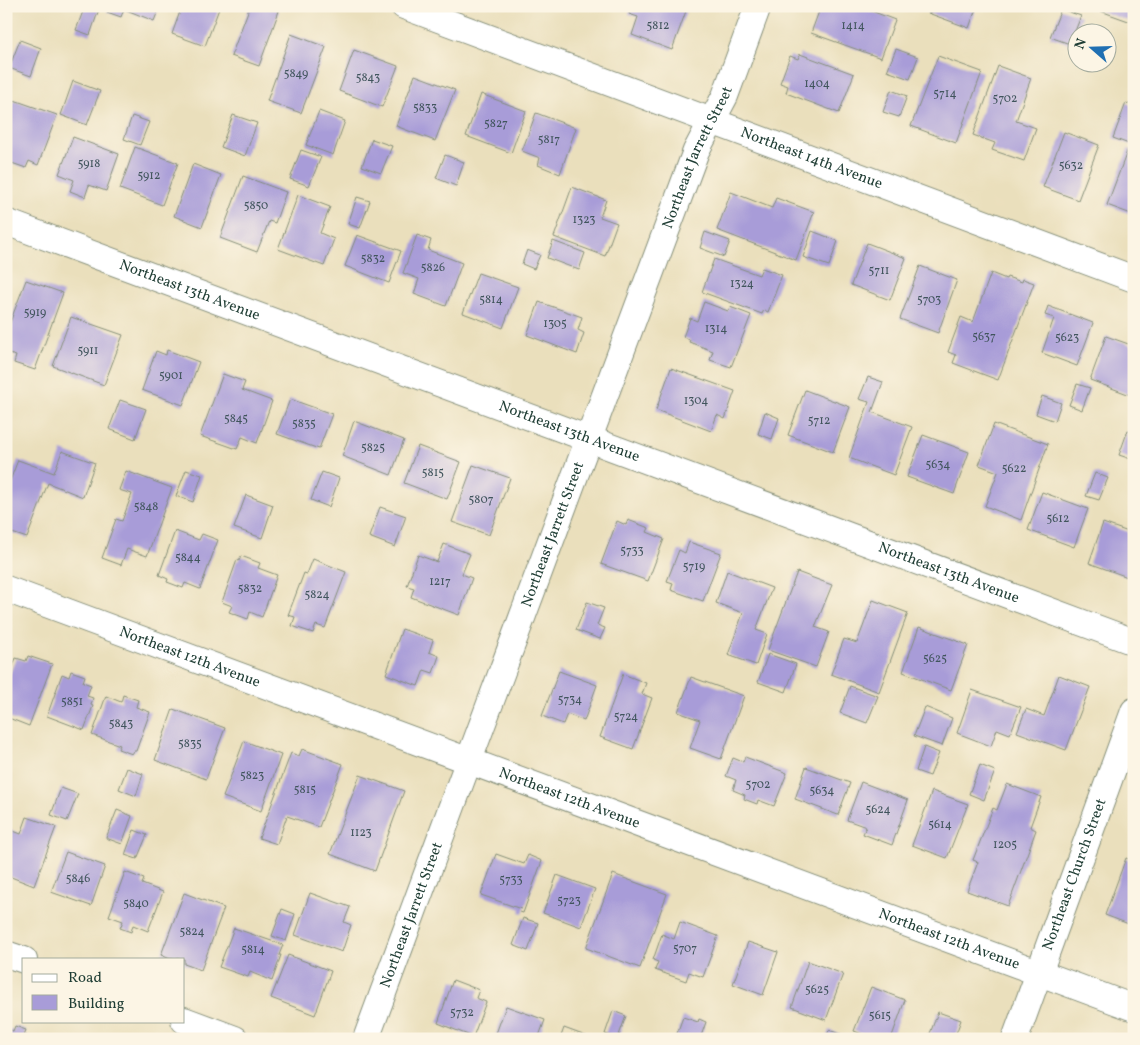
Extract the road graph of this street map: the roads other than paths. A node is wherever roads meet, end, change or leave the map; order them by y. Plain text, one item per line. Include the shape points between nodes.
1 (404, 6) edge
2 (758, 6) edge
3 (711, 122) junction
4 (6, 222) edge
5 (1134, 279) edge
6 (588, 438) junction
7 (6, 589) edge
8 (1134, 642) edge
9 (1134, 711) edge
10 (469, 760) junction
11 (6, 954) edge
12 (22, 959) edge
13 (1040, 972) junction
14 (1134, 1008) edge
15 (185, 1020) edge
16 (235, 1039) edge
17 (366, 1039) edge
18 (1015, 1039) edge

1 - 3 street, Northeast 14th Avenue
2 - 3 street, Northeast Jarrett Street via 725,96
3 - 5 street, Northeast 14th Avenue
3 - 6 street, Northeast Jarrett Street via 696,152
4 - 6 street, Northeast 13th Avenue
6 - 8 street, Northeast 13th Avenue
6 - 10 street, Northeast Jarrett Street
7 - 10 street, Northeast 12th Avenue
9 - 13 street, Northeast Church Street
10 - 13 street, Northeast 12th Avenue
10 - 17 street, Northeast Jarrett Street
11 - 12 street
13 - 14 street, Northeast 12th Avenue
13 - 18 street, Northeast Church Street
15 - 16 street

